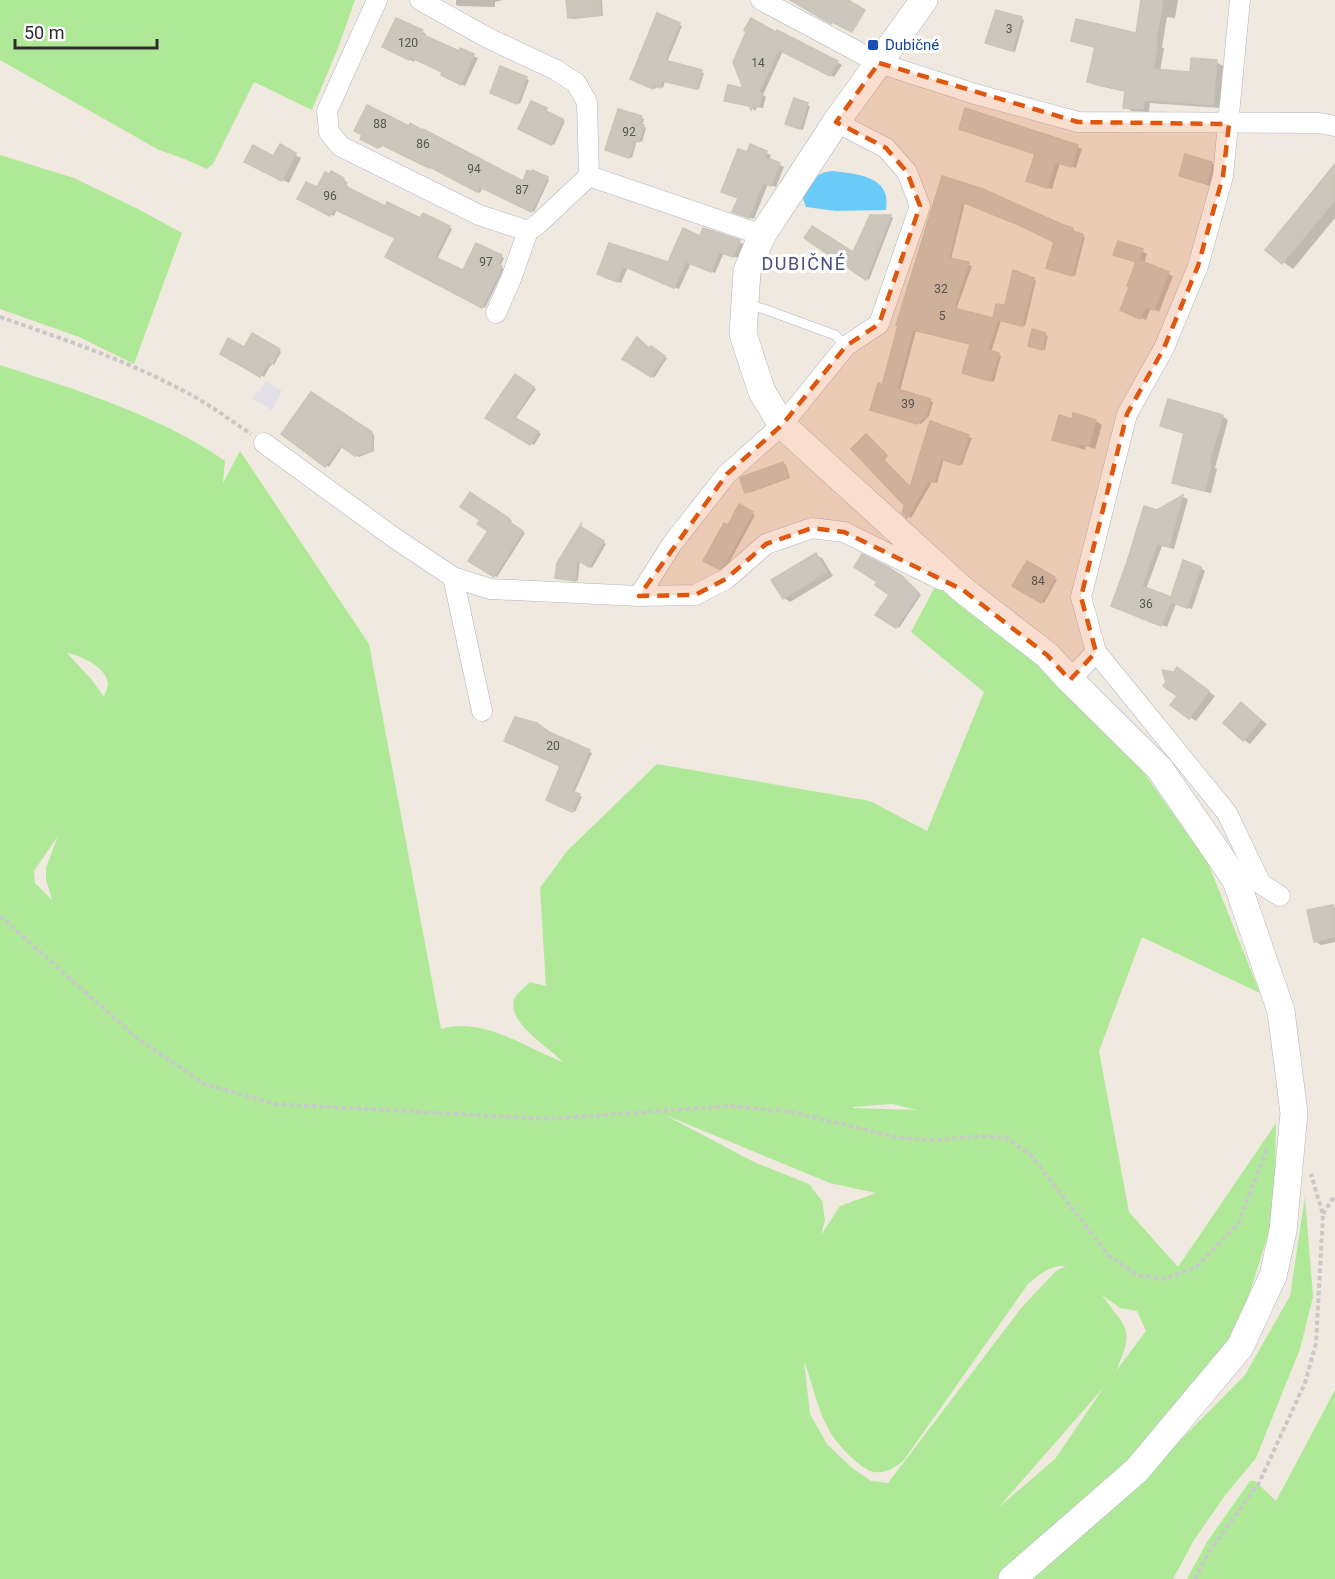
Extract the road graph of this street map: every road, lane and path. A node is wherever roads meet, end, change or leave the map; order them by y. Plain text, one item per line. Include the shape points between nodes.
1 (377, 0) edge
2 (420, 0) edge
3 (761, 0) edge
4 (924, 0) edge
5 (1239, 0) edge
6 (879, 63) junction
7 (836, 122) junction
8 (1229, 124) junction
9 (1335, 126) edge
10 (589, 176) junction
11 (528, 231) junction
12 (762, 236) junction
13 (745, 304) junction
14 (496, 313) dead end
15 (0, 317) edge
16 (846, 346) junction
17 (782, 425) junction
18 (264, 443) joint
19 (453, 576) junction
20 (963, 590) junction
21 (639, 596) junction
22 (1096, 652) junction
23 (1070, 680) junction
24 (482, 711) dead end
25 (1281, 896) dead end
26 (0, 916) edge
27 (1272, 1141) dead end
28 (1310, 1169) dead end
29 (1335, 1195) edge
30 (1323, 1215) junction
31 (1012, 1579) edge
32 (1195, 1579) edge

1 - 11 street via 327,111 329,132 340,146 468,209
2 - 10 street via 576,83 587,102
3 - 6 street
4 - 6 street
5 - 8 street
6 - 7 street
6 - 8 street via 1078,122
7 - 12 street
7 - 16 street via 886,148 907,172 920,206 879,324
8 - 9 street
8 - 22 street via 1223,176 1198,266 1164,348 1127,414 1108,486 1081,597
10 - 11 street
10 - 12 street
11 - 14 street
12 - 13 street via 747,271
13 - 16 lane via 835,335
13 - 17 street via 743,334 762,392
15 - 18 path via 92,349 176,386
16 - 17 street
17 - 20 street
17 - 21 street via 727,474 672,544
18 - 19 street
19 - 21 street via 490,589
19 - 24 street
20 - 21 street via 844,532 812,528 766,544 726,579 695,595
20 - 23 street via 1047,655
22 - 23 street
22 - 25 street via 1227,813 1261,884
23 - 31 street via 1160,769 1236,880 1281,1011 1294,1113 1283,1231 1273,1276 1239,1347 1137,1470
26 - 27 path via 139,1040 204,1084 275,1104 548,1119 730,1106 792,1112 899,1138 1006,1138 1030,1155 1108,1255 1137,1275 1166,1279 1196,1267 1238,1224
28 - 30 path
29 - 30 path
30 - 32 path via 1316,1343 1305,1383 1259,1483 1209,1552

